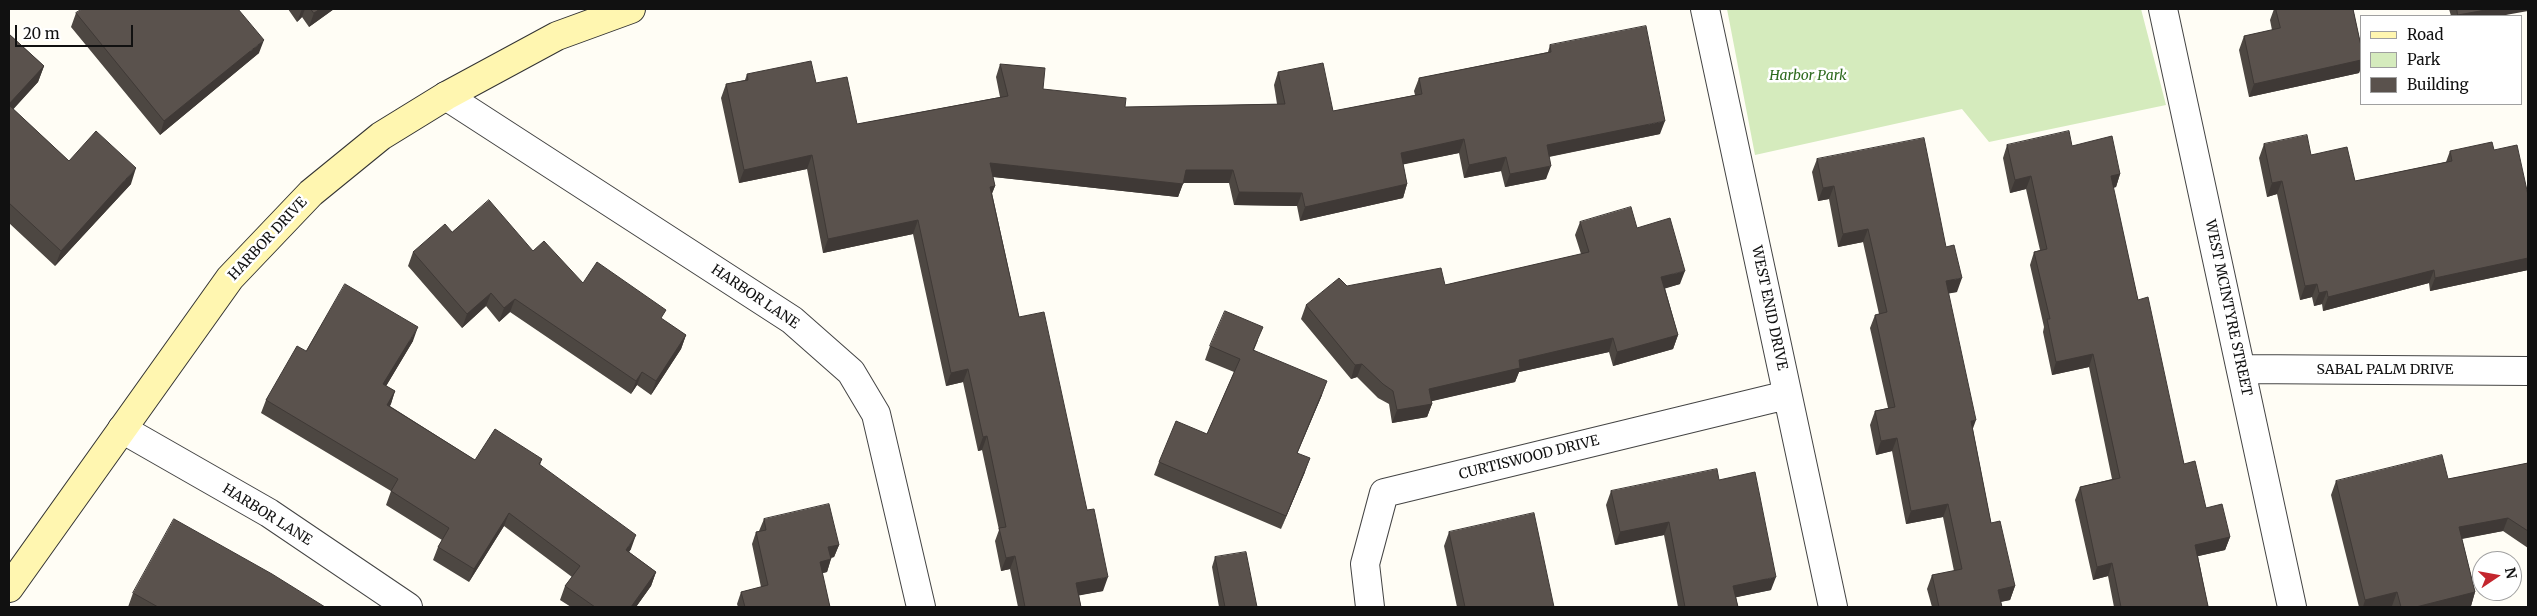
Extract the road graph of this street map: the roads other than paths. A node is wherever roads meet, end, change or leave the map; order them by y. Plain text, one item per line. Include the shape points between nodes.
1 (631, 9) edge
2 (1705, 9) edge
3 (2163, 9) edge
4 (446, 96) junction
5 (2242, 369) junction
6 (2528, 371) edge
7 (1787, 395) junction
8 (122, 429) junction
9 (9, 588) edge
10 (408, 607) edge
11 (921, 607) edge
12 (1370, 607) edge
13 (1833, 607) edge
14 (2292, 607) edge

1 - 4 street, HARBOR DRIVE via 557,36
2 - 7 street, WEST ENID DRIVE
3 - 5 street, WEST MCINTYRE STREET
4 - 8 street, HARBOR DRIVE via 382,136 311,193 230,278
4 - 11 street, HARBOR LANE via 792,320 851,372 876,414
5 - 6 street, SABAL PALM DRIVE
5 - 14 street, WEST MCINTYRE STREET
7 - 12 street, CURTISWOOD DRIVE via 1384,493 1365,564
7 - 13 street, WEST ENID DRIVE
8 - 9 street, HARBOR DRIVE
8 - 10 street, HARBOR LANE via 269,513

